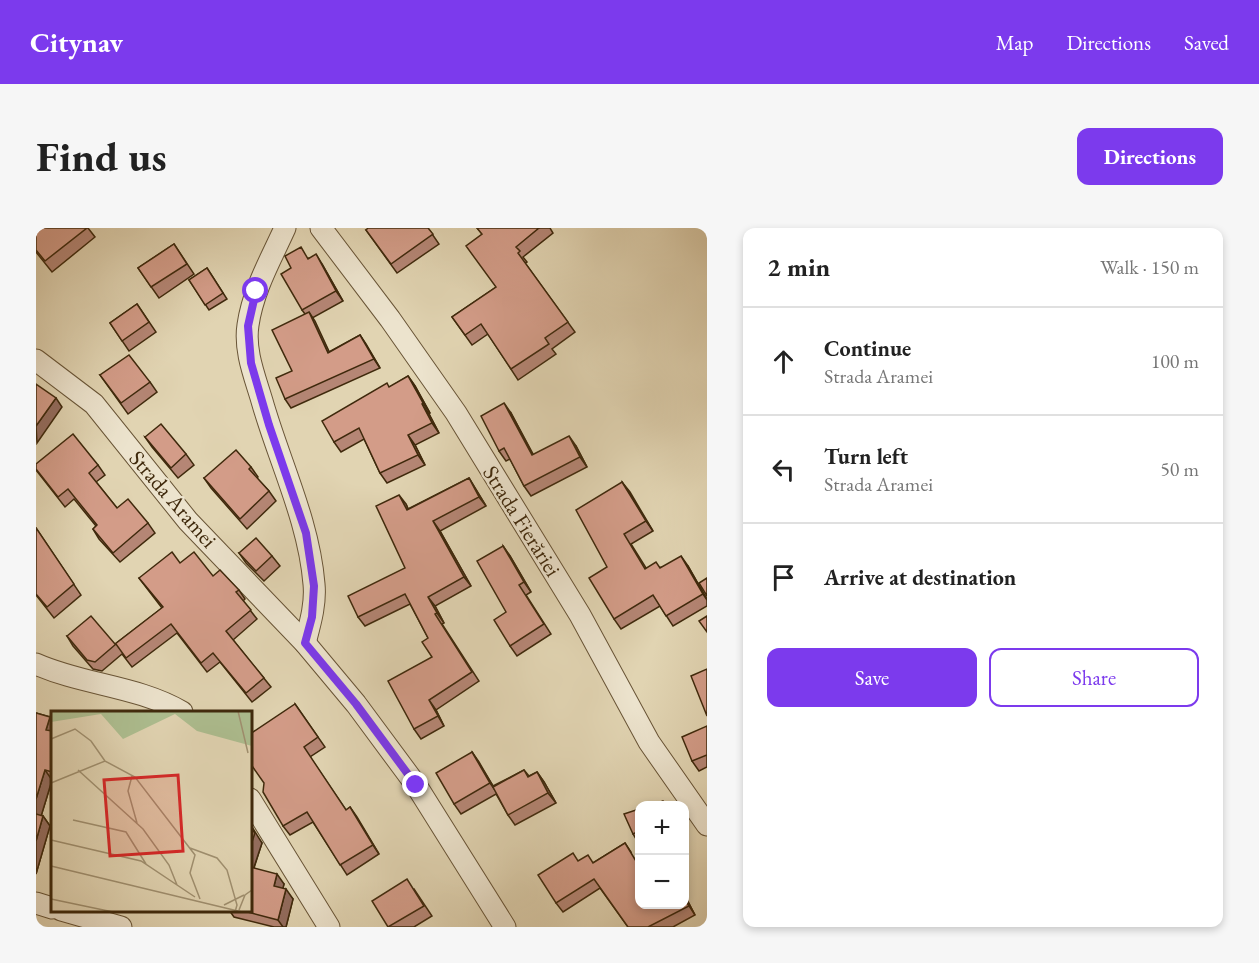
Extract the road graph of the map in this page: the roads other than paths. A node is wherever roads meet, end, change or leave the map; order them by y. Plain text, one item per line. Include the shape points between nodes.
1 (285, 228) edge
2 (321, 228) edge
3 (36, 360) edge
4 (305, 643) junction
5 (36, 664) edge
6 (180, 711) edge
7 (252, 802) edge
8 (707, 825) edge
9 (36, 903) edge
10 (51, 908) edge
11 (68, 912) edge
12 (121, 927) edge
13 (329, 927) edge
14 (505, 927) edge

1 - 4 street via 256,291 248,345 269,425 306,533 314,586
2 - 8 street, Strada Fierăriei via 456,413 580,615 649,741
3 - 4 street, Strada Aramei via 94,404 188,521
4 - 14 street, Strada Aramei via 416,785
5 - 6 street via 56,673 163,701
7 - 13 street
9 - 10 street
11 - 12 street

